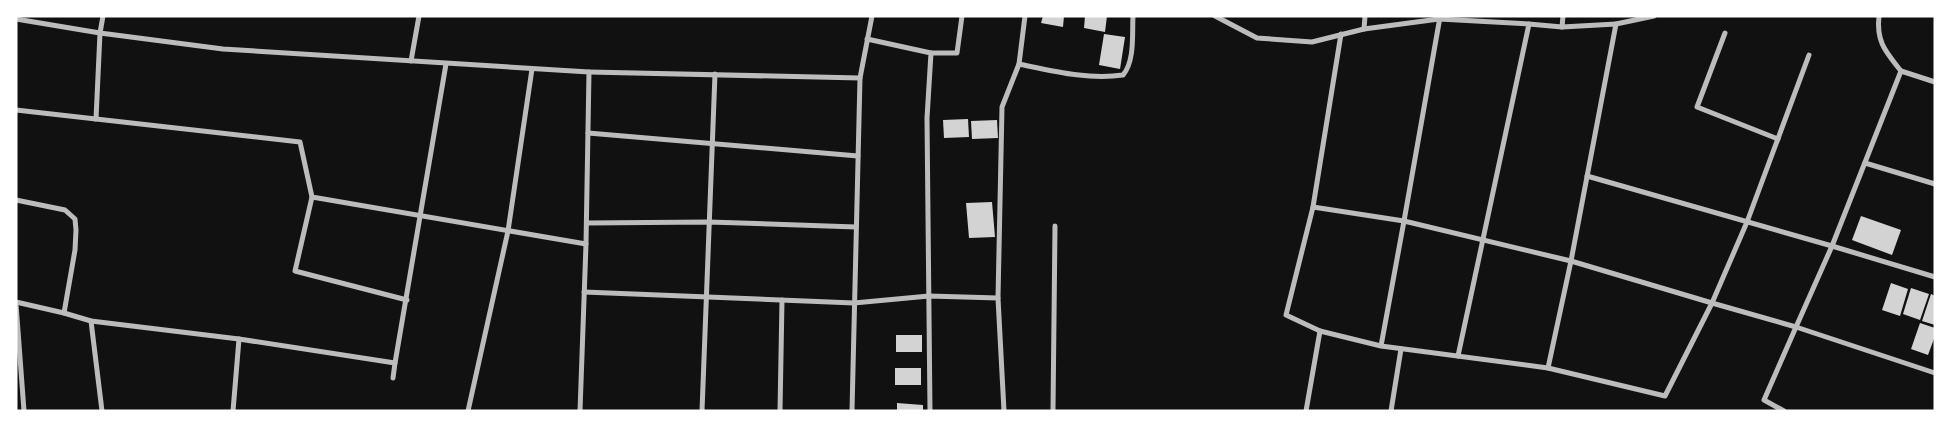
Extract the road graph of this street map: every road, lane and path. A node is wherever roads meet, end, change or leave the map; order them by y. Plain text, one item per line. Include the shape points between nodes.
1 (103, 16) edge
2 (419, 16) edge
3 (872, 16) edge
4 (962, 16) edge
5 (1025, 16) edge
6 (1133, 16) edge
7 (1214, 16) edge
8 (1364, 16) edge
9 (1562, 16) edge
10 (1654, 16) edge
11 (1879, 16) edge
12 (1440, 18) edge
13 (16, 19) edge
14 (1530, 24) junction
15 (1616, 24) junction
16 (1562, 27) junction
17 (1364, 29) junction
18 (100, 33) junction
19 (1341, 34) junction
20 (1725, 34) dead end
21 (868, 39) junction
22 (931, 53) junction
23 (1809, 55) dead end
24 (411, 61) junction
25 (446, 64) junction
26 (1019, 64) junction
27 (532, 68) junction
28 (1901, 71) junction
29 (589, 72) junction
30 (715, 74) junction
31 (860, 78) junction
32 (1935, 82) edge
33 (16, 110) edge
34 (96, 119) junction
35 (588, 133) junction
36 (1778, 139) junction
37 (712, 143) junction
38 (858, 156) junction
39 (1865, 163) junction
40 (1588, 176) junction
41 (1935, 184) edge
42 (312, 197) junction
43 (16, 200) edge
44 (1313, 207) junction
45 (421, 216) junction
46 (1404, 221) junction
47 (587, 222) junction
48 (709, 222) junction
49 (1747, 222) junction
50 (1055, 226) dead end
51 (856, 227) junction
52 (508, 231) junction
53 (1484, 239) junction
54 (586, 244) junction
55 (1832, 246) junction
56 (1572, 261) junction
57 (1935, 277) edge
58 (584, 292) junction
59 (929, 296) junction
60 (706, 297) junction
61 (998, 298) junction
62 (407, 300) junction
63 (782, 300) junction
64 (16, 303) edge
65 (854, 303) junction
66 (1712, 303) junction
67 (64, 313) junction
68 (91, 321) junction
69 (1796, 327) junction
70 (1320, 330) junction
71 (239, 339) junction
72 (1381, 346) junction
73 (1401, 349) junction
74 (1458, 356) junction
75 (395, 363) junction
76 (1548, 368) junction
77 (1935, 373) edge
78 (394, 378) dead end
79 (24, 411) edge
80 (102, 411) edge
81 (233, 411) edge
82 (468, 411) edge
83 (580, 411) edge
84 (702, 411) edge
85 (780, 411) edge
86 (852, 411) edge
87 (930, 411) edge
88 (1004, 411) edge
89 (1053, 411) edge
90 (1306, 411) edge
91 (1391, 411) edge
92 (1784, 411) edge

1 - 18 street
2 - 24 street
3 - 21 street
4 - 22 street via 957,53
5 - 26 street
6 - 26 street via 1130,57 1123,75 1105,77 1062,73
7 - 19 street via 1257,38 1312,42
8 - 17 street
9 - 16 street
10 - 15 street
11 - 28 street via 1878,30 1884,49
12 - 14 street
12 - 17 street
12 - 46 street
13 - 18 street
14 - 16 street
14 - 53 street
15 - 16 street
15 - 40 street
17 - 19 street
18 - 24 street via 223,49
18 - 34 street
19 - 44 street
20 - 36 street via 1697,107
21 - 22 street
21 - 31 street
22 - 59 street via 927,118
23 - 36 street
24 - 25 street
25 - 27 street
25 - 45 street
26 - 61 street via 1002,108
27 - 29 street
27 - 52 street
28 - 32 street
28 - 39 street
29 - 30 street
29 - 35 street
30 - 31 street
30 - 37 street
31 - 38 street
33 - 34 street
34 - 42 street via 300,142
35 - 37 street
35 - 47 street
36 - 49 street
37 - 38 street
37 - 48 street
38 - 51 street
39 - 41 street
39 - 55 street
40 - 49 street
40 - 56 street
42 - 45 street
42 - 62 street via 295,271
43 - 67 street via 65,210 75,218 75,250
44 - 46 street
44 - 70 street via 1286,315
45 - 52 street
45 - 62 street
46 - 53 street
46 - 72 street
47 - 48 street
47 - 54 street
48 - 51 street
48 - 60 street
49 - 55 street
49 - 66 street
50 - 89 street
51 - 65 street
52 - 54 street
52 - 82 street
53 - 56 street
53 - 74 street
54 - 58 street
55 - 57 street
55 - 69 street
56 - 66 street
56 - 76 street
58 - 60 street
58 - 83 street
59 - 61 street
59 - 65 street
59 - 87 street
60 - 63 street
60 - 84 street
61 - 88 street
62 - 75 street
63 - 65 street
63 - 85 street
64 - 67 street
64 - 79 street
65 - 86 street
66 - 69 street
66 - 76 street via 1664,396
67 - 68 street
68 - 71 street
68 - 80 street
69 - 77 street
69 - 92 street via 1764,400
70 - 72 street
70 - 90 street
71 - 75 street
71 - 81 street
72 - 73 street
73 - 74 street
73 - 91 street
74 - 76 street
75 - 78 street

